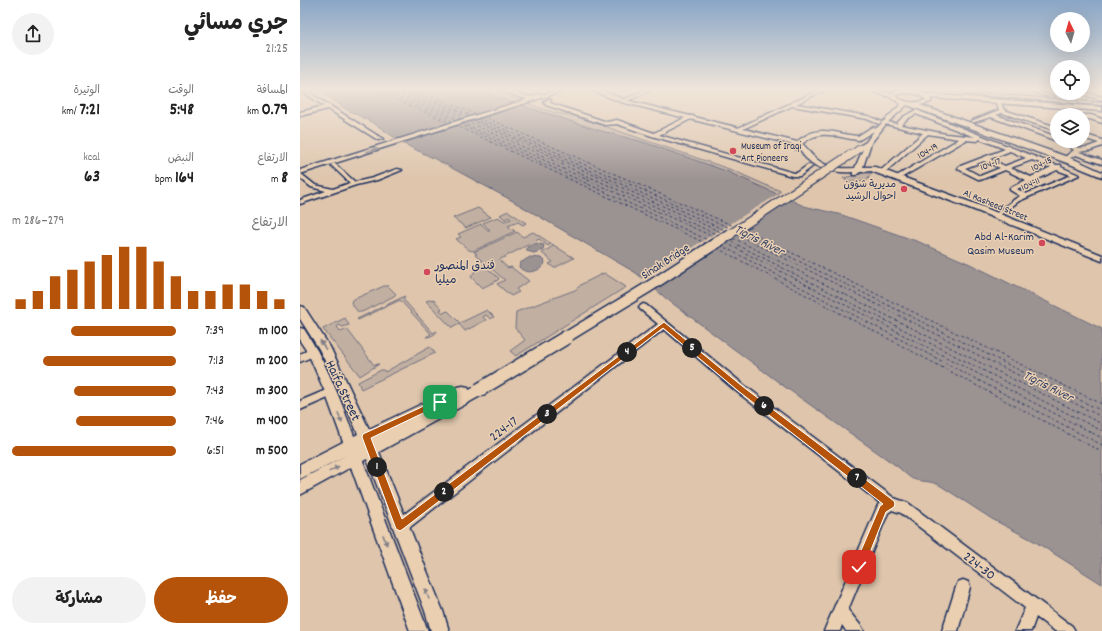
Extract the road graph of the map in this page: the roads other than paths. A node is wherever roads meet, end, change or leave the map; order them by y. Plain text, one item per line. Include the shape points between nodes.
1 (348, 119) edge
2 (469, 119) edge
3 (593, 119) edge
4 (686, 119) edge
5 (701, 119) edge
6 (760, 119) edge
7 (873, 119) edge
8 (884, 119) edge
9 (886, 119) edge
10 (904, 119) edge
11 (935, 119) edge
12 (955, 119) edge
13 (968, 119) edge
14 (980, 119) edge
15 (1003, 119) edge
16 (1028, 119) edge
17 (882, 122) junction
18 (973, 122) junction
19 (965, 123) junction
20 (898, 126) junction
21 (955, 127) junction
22 (1050, 127) edge
23 (874, 128) junction
24 (739, 129) junction
25 (927, 132) junction
26 (654, 136) junction
27 (946, 136) junction
28 (1050, 136) edge
29 (965, 138) junction
30 (380, 139) dead end
31 (1090, 139) edge
32 (780, 140) junction
33 (1013, 140) junction
34 (990, 141) junction
35 (1102, 143) edge
36 (1001, 145) junction
37 (861, 146) junction
38 (800, 147) junction
39 (1072, 148) edge
40 (1011, 149) junction
41 (1076, 152) junction
42 (1033, 157) junction
43 (985, 159) junction
44 (1073, 161) junction
45 (1102, 162) edge
46 (334, 163) junction
47 (810, 166) junction
48 (1057, 167) junction
49 (859, 168) junction
50 (1005, 168) junction
51 (399, 170) dead end
52 (1102, 171) edge
53 (300, 172) edge
54 (881, 172) junction
55 (300, 175) edge
56 (897, 178) junction
57 (1031, 179) junction
58 (354, 184) junction
59 (1047, 186) junction
60 (333, 191) junction
61 (1025, 196) junction
62 (300, 202) edge
63 (996, 216) junction
64 (1102, 258) edge
65 (643, 308) dead end
66 (300, 310) edge
67 (664, 324) junction
68 (300, 332) edge
69 (306, 355) edge
70 (331, 392) junction
71 (300, 406) edge
72 (368, 443) junction
73 (353, 451) junction
74 (300, 472) edge
75 (300, 488) edge
76 (891, 504) junction
77 (400, 526) junction
78 (964, 587) dead end
79 (1032, 605) junction
80 (434, 610) junction
81 (840, 611) junction
82 (419, 631) edge
83 (440, 631) edge
84 (450, 631) edge
85 (832, 631) edge
86 (856, 631) edge
87 (950, 631) edge
88 (1023, 631) edge
89 (1067, 631) edge

1 - 30 street
46 -> 2 main road
3 - 26 street via 607,124 617,122
4 - 26 street
5 - 24 main road, Al Rasheed Street
6 - 24 street
7 - 17 street
8 - 17 main road
9 - 17 main road
10 - 20 street
11 - 21 street
12 - 19 main road
13 - 18 main road
14 - 18 street
15 - 28 street
16 - 22 street
17 - 20 street
17 - 23 main road
17 - 37 main road
18 - 44 main road
19 - 21 street
19 - 33 main road
20 - 25 street
21 - 27 street
21 - 34 street
23 - 37 main road
23 - 38 main road via 859,138 822,131 813,134
24 - 32 main road, Al Rasheed Street
25 - 27 street
25 - 54 street
26 - 47 street via 794,175
27 - 29 street
29 - 34 street
29 - 56 street, 104-19
31 - 35 street
32 - 38 main road, Al Rasheed Street
32 - 38 main road, Al Rasheed Street
33 - 36 street
33 - 44 main road
34 - 36 street
35 - 41 street, 104-15
36 - 40 street
37 - 38 main road via 853,139 823,132
37 - 49 main road
37 - 72 main road, Sinak Bridge, bridge via 839,164 647,288 478,387
38 - 47 main road, Al Rasheed Street via 802,160
38 - 49 main road, Al Rasheed Street via 810,158 823,166 838,170
39 - 41 street
40 - 42 street
40 - 43 street, 104-17
41 - 44 street, 104-15
41 - 45 street
42 - 48 street
42 - 50 street, 104-17
43 - 50 street
43 - 50 street, 104-17 via 960,168 980,178
44 - 48 street, 104-15
44 - 52 main road
46 - 53 main road
46 - 58 street
47 - 49 main road, Al Rasheed Street via 823,173 838,176
48 - 57 street, 104-15
48 - 59 street, 104-11 via 1076,175
49 - 54 main road, Al Rasheed Street
49 - 54 main road, Al Rasheed Street
50 - 57 street
51 - 58 street
54 - 56 main road, Al Rasheed Street
55 - 60 street via 313,186
56 - 63 main road, Al Rasheed Street
57 - 59 street
57 - 61 street, 104-15 via 1012,189
58 - 60 street
59 - 61 street, 104-11
60 - 62 street
61 - 63 street, 104-11
63 - 64 main road, Al Rasheed Street
65 - 67 street, 224-30
72 -> 66 main road, Haifa Street via 324,347
67 - 76 street, 224-30 via 740,388
67 - 77 street, 224-17
68 - 69 main road, Haifa Street
69 - 70 main road, Haifa Street
70 - 71 street
70 -> 73 main road, Haifa Street
72 - 73 main road, Sinak Bridge
72 - 77 main road, Haifa Street
73 - 74 main road
75 -> 73 main road
73 -> 82 main road, Haifa Street
76 - 79 street, 224-30 via 904,506
76 - 81 street via 883,509
80 -> 77 main road, Haifa Street
78 - 87 street
79 - 88 street
79 - 89 street, 224-30
80 - 83 main road, Haifa Street
80 - 84 street
81 - 85 street
81 - 86 street

